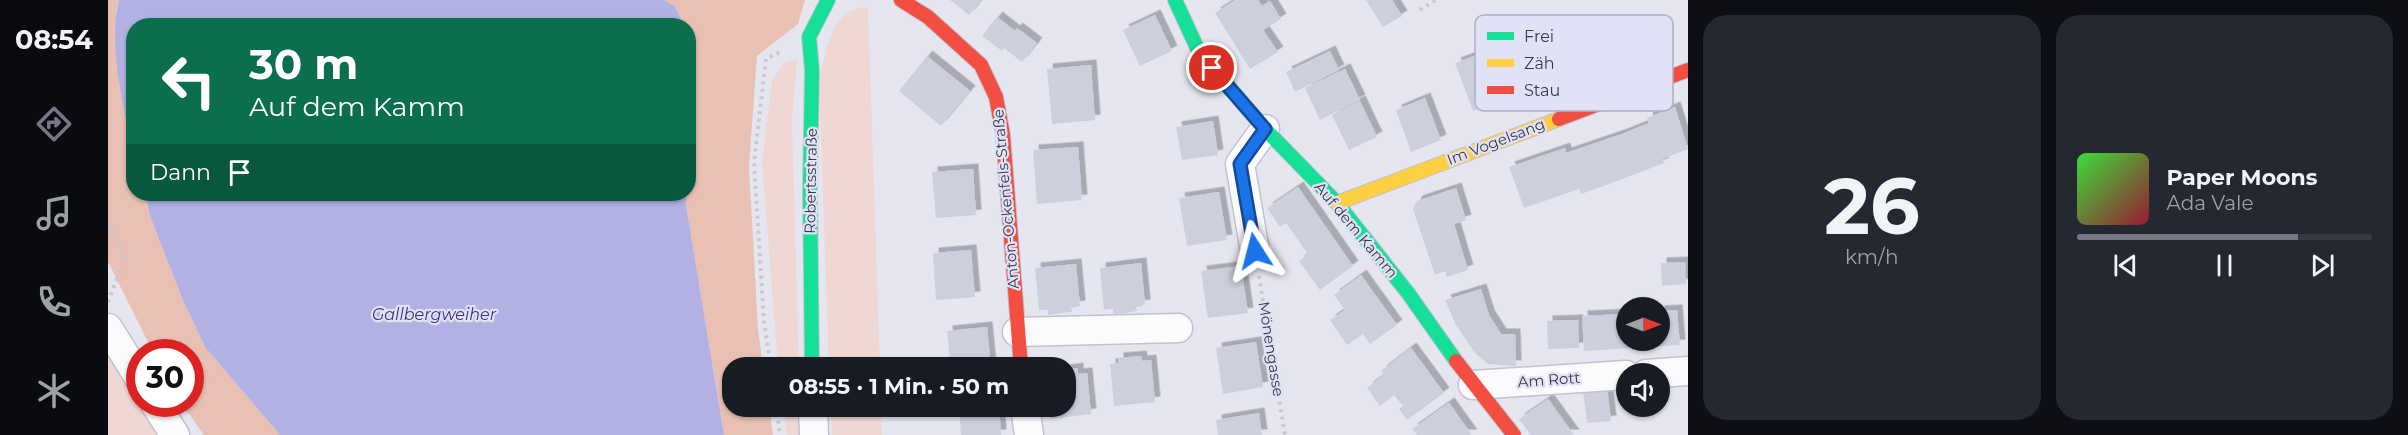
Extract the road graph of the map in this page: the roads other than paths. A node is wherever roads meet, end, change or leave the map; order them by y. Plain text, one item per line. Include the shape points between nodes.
1 (828, 0) edge
2 (901, 0) edge
3 (1175, 0) edge
4 (1688, 70) edge
5 (1673, 76) edge
6 (1580, 111) edge
7 (1265, 129) junction
8 (1337, 203) junction
9 (1255, 251) road end
10 (108, 328) edge
11 (1179, 328) dead end
12 (1017, 332) junction
13 (126, 357) edge
14 (812, 357) edge
15 (1020, 357) edge
16 (1688, 371) edge
17 (1670, 372) edge
18 (1616, 376) edge
19 (1473, 385) junction
20 (163, 417) edge
21 (813, 417) edge
22 (1027, 417) edge
23 (175, 435) edge
24 (814, 435) edge
25 (1029, 435) edge
26 (1514, 435) edge

1 - 14 street, Robertsstraße via 809,37
2 - 12 street, Anton-Ockenfels-Straße via 928,17 981,65 996,97 1003,135
3 - 7 street, Auf dem Kamm via 1199,52
4 - 5 street, Im Vogelsang
6 - 8 street, Im Vogelsang
7 - 8 street, Auf dem Kamm
7 - 9 street via 1240,164
8 - 19 street, Auf dem Kamm via 1408,293
10 - 13 street
11 - 12 street
12 - 15 street, Anton-Ockenfels-Straße
16 - 17 street
18 - 19 street, Am Rott
19 - 26 street, Auf dem Kamm
20 - 23 street
21 - 24 street
22 - 25 street

